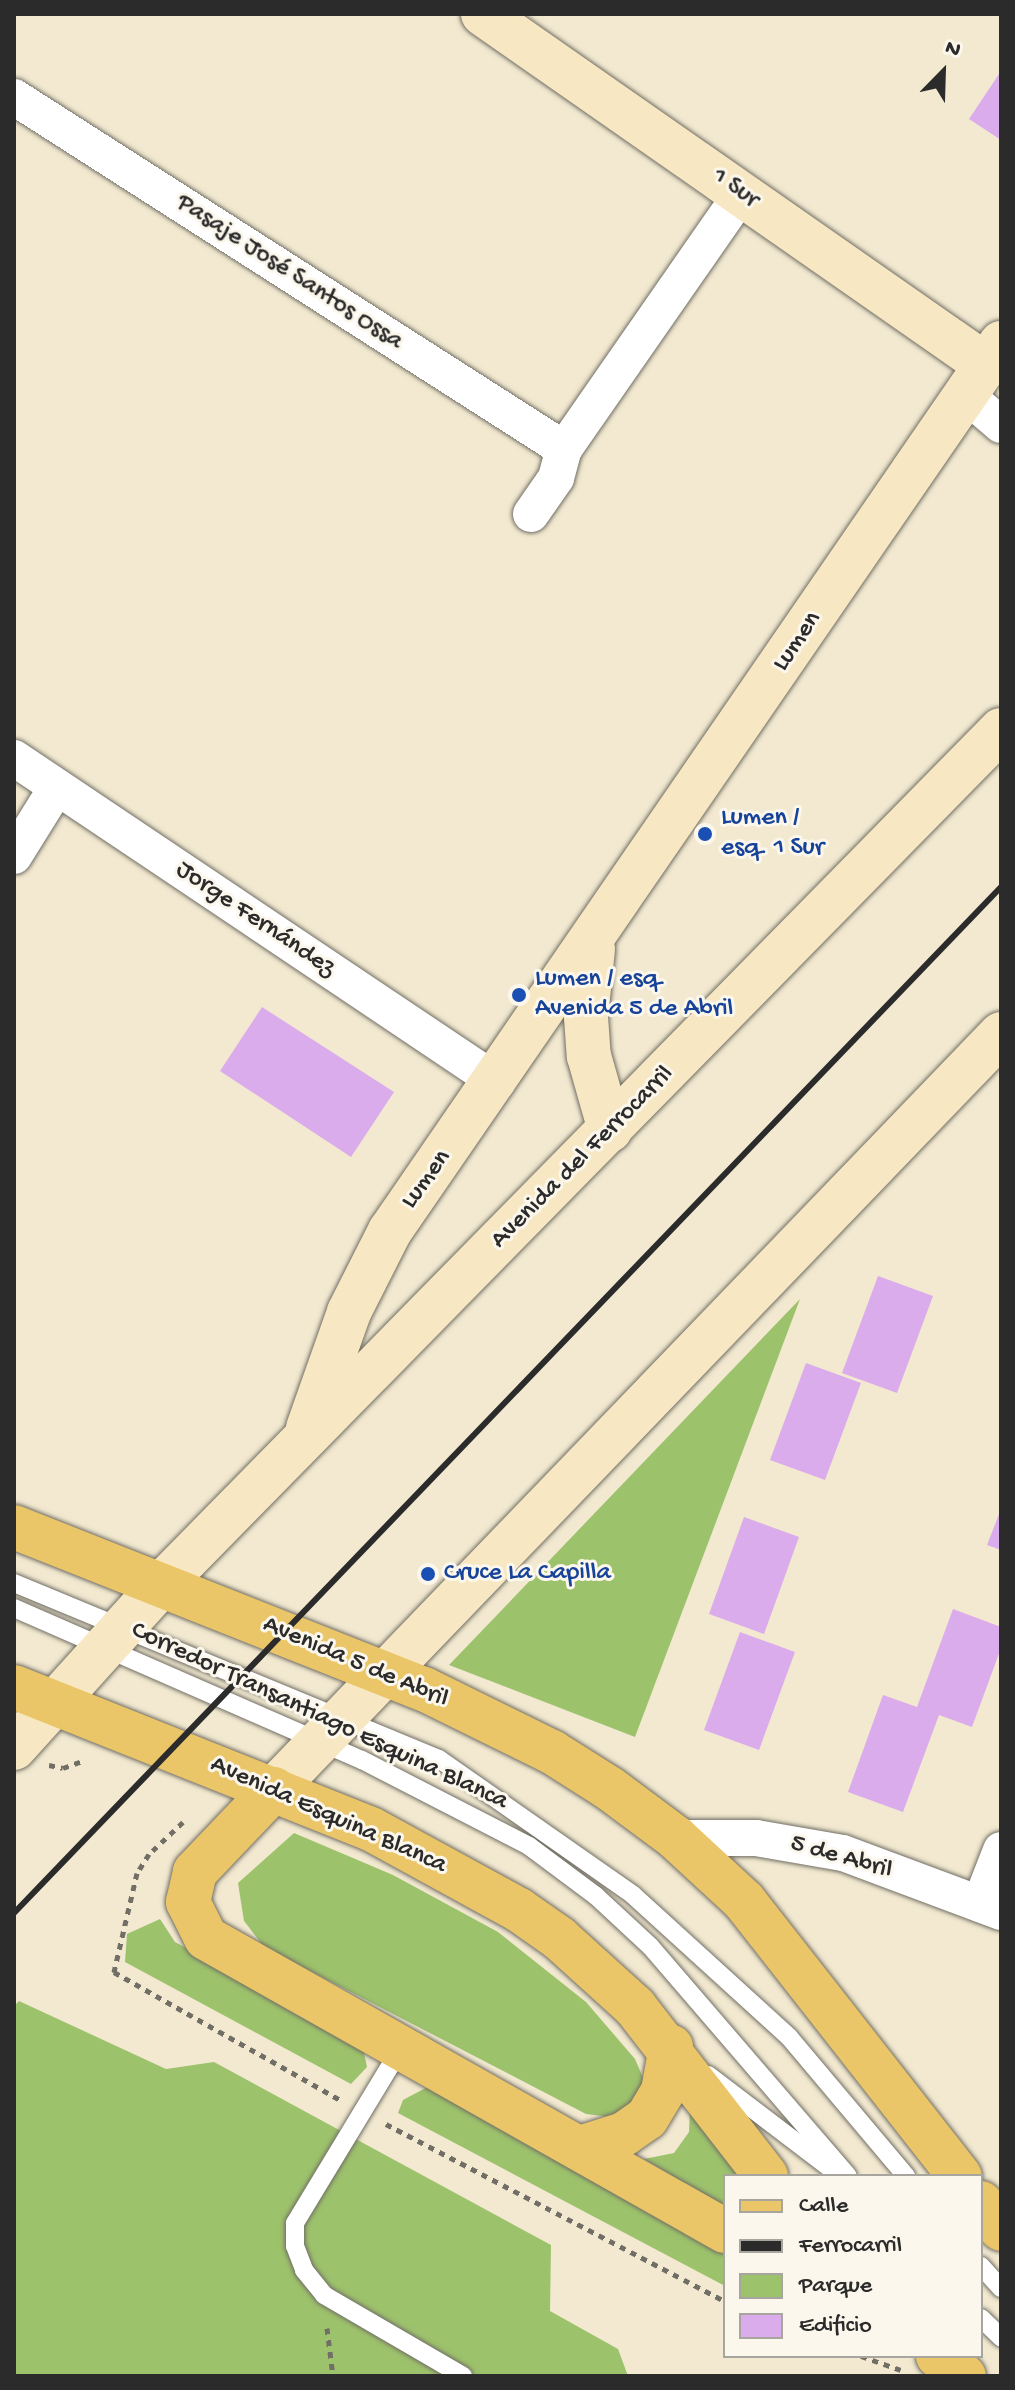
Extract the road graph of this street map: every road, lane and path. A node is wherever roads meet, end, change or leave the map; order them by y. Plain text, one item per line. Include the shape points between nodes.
1 (483, 14) edge
2 (14, 97) edge
3 (741, 194) junction
4 (985, 367) edge
5 (1001, 425) edge
6 (564, 449) junction
7 (531, 514) dead end
8 (1001, 730) edge
9 (14, 758) edge
10 (57, 787) junction
11 (14, 856) edge
12 (594, 941) junction
13 (1001, 1034) edge
14 (497, 1082) junction
15 (610, 1130) junction
16 (303, 1442) junction
17 (14, 1527) edge
18 (14, 1583) edge
19 (162, 1584) junction
20 (14, 1608) edge
21 (116, 1637) junction
22 (382, 1672) junction
23 (14, 1687) edge
24 (55, 1703) junction
25 (330, 1729) junction
26 (14, 1748) edge
27 (274, 1789) junction
28 (676, 1838) junction
29 (1001, 1850) edge
30 (990, 1908) edge
31 (671, 2047) junction
32 (401, 2048) junction
33 (583, 2147) junction
34 (765, 2174) edge
35 (837, 2174) edge
36 (846, 2174) edge
37 (904, 2174) edge
38 (958, 2174) edge
39 (983, 2206) edge
40 (1001, 2229) edge
41 (723, 2230) edge
42 (983, 2268) edge
43 (1001, 2288) edge
44 (324, 2295) junction
45 (983, 2320) edge
46 (1001, 2337) edge
47 (866, 2358) edge
48 (941, 2358) edge
49 (333, 2376) edge
50 (463, 2376) edge
51 (915, 2376) edge
52 (964, 2376) edge

1 - 3 street, 1 Sur
2 - 6 street, Pasaje José Santos Ossa
3 - 4 street, 1 Sur
3 - 6 street
4 - 5 street, 1 Sur
4 - 12 street, Lumen
6 - 7 street via 556,478
8 - 15 street, Avenida del Ferrocarril
9 - 10 street, Jorge Fernández
10 - 11 street
10 - 14 street, Jorge Fernández
12 - 14 street, Lumen
12 - 15 street, Lumen via 587,979 589,1056
13 - 22 street
14 - 16 street, Lumen via 373,1261
15 - 16 street, Avenida del Ferrocarril
16 - 19 street, Avenida del Ferrocarril
17 - 19 main road, Avenida 5 de Abril
18 - 21 lane
19 - 21 street
19 - 22 main road, Avenida 5 de Abril
20 - 21 lane, Corredor Transantiago Esquina Blanca
21 - 24 street
21 - 25 lane, Corredor Transantiago Esquina Blanca
21 - 25 lane
22 - 25 street
22 - 28 main road, Avenida 5 de Abril via 552,1752
23 - 24 main road, Avenida Esquina Blanca
24 - 26 street
24 - 27 main road, Avenida Esquina Blanca
25 - 27 street
25 - 36 lane, Corredor Transantiago Esquina Blanca via 529,1846 596,1896 700,2000
25 - 37 lane, Corredor Transantiago Esquina Blanca via 439,1759 614,1879 789,2037
27 - 31 main road, Avenida Esquina Blanca via 398,1842 519,1910 597,1970
27 - 32 main road via 195,1872 188,1902 197,1928 216,1947
28 - 30 street, 5 de Abril via 744,1837 843,1853
28 - 38 main road via 774,1935
29 - 30 street
31 - 33 main road via 663,2091 647,2118 624,2134
31 - 34 main road, Avenida Esquina Blanca
31 - 35 lane
32 - 33 main road
32 - 44 lane via 295,2223 295,2246 304,2270
33 - 41 main road
39 - 40 main road
42 - 43 lane
44 - 49 path
44 - 50 lane
45 - 46 lane
47 - 51 path
48 - 52 main road

